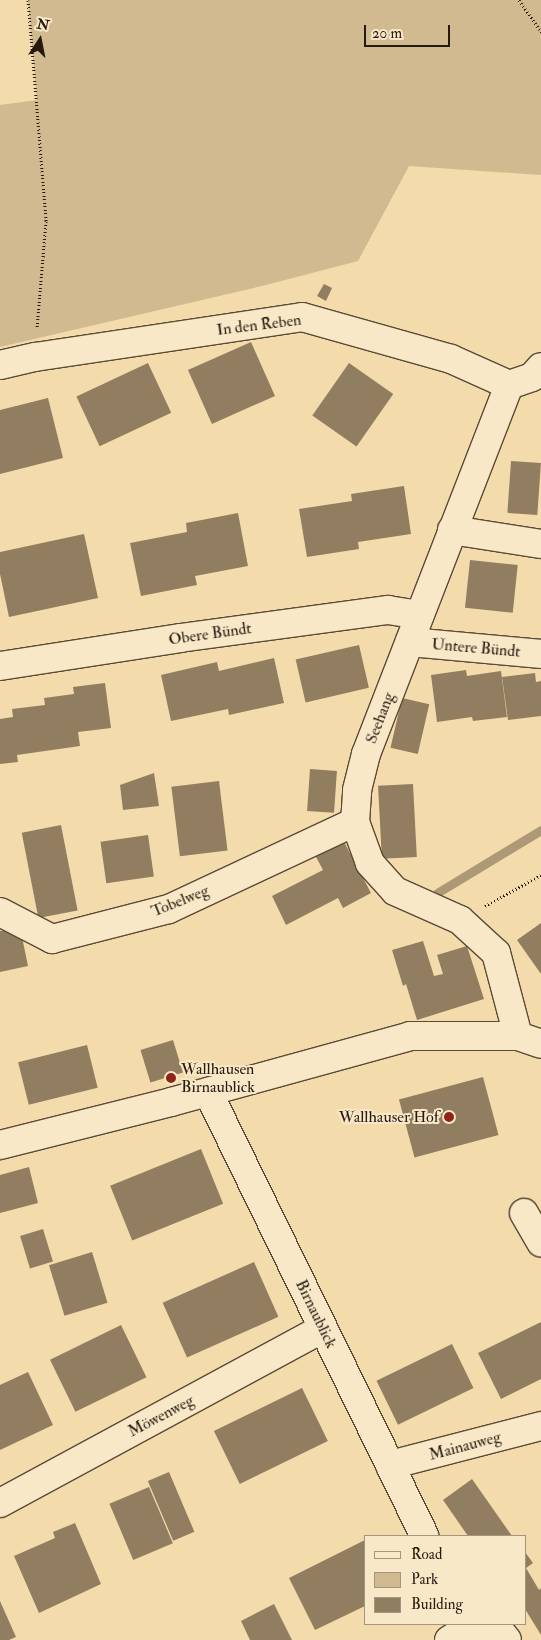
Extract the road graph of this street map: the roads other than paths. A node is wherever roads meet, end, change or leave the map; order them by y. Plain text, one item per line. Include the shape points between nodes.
1 (0, 365) edge
2 (541, 367) edge
3 (509, 385) junction
4 (452, 530) junction
5 (541, 544) edge
6 (420, 615) junction
7 (410, 642) junction
8 (541, 654) edge
9 (0, 666) edge
10 (355, 822) junction
11 (0, 912) edge
12 (530, 1040) edge
13 (208, 1092) junction
14 (0, 1145) edge
15 (524, 1213) dead end
16 (541, 1242) edge
17 (323, 1328) junction
18 (541, 1426) edge
19 (390, 1465) junction
20 (0, 1503) edge
21 (425, 1535) edge
22 (462, 1630) edge
23 (507, 1640) edge

1 - 3 street, In den Reben via 302,317 451,358
2 - 3 street via 532,376
3 - 4 street, Seehang
4 - 5 street
4 - 6 street, Seehang
6 - 7 street, Seehang
6 - 9 street, Obere Bündt via 388,610
7 - 8 street, Untere Bündt
7 - 10 street, Seehang via 366,754 357,790
10 - 11 street, Tobelweg via 169,909 52,939
10 - 12 street, Seehang via 370,863 395,891 460,920 496,953
12 - 13 street via 410,1036
13 - 14 street
13 - 17 street, Birnaublick
15 - 16 street
17 - 19 street, Birnaublick
17 - 20 street, Möwenweg
18 - 19 street, Mainauweg
19 - 21 street, Birnaublick
22 - 23 street via 503,1635

